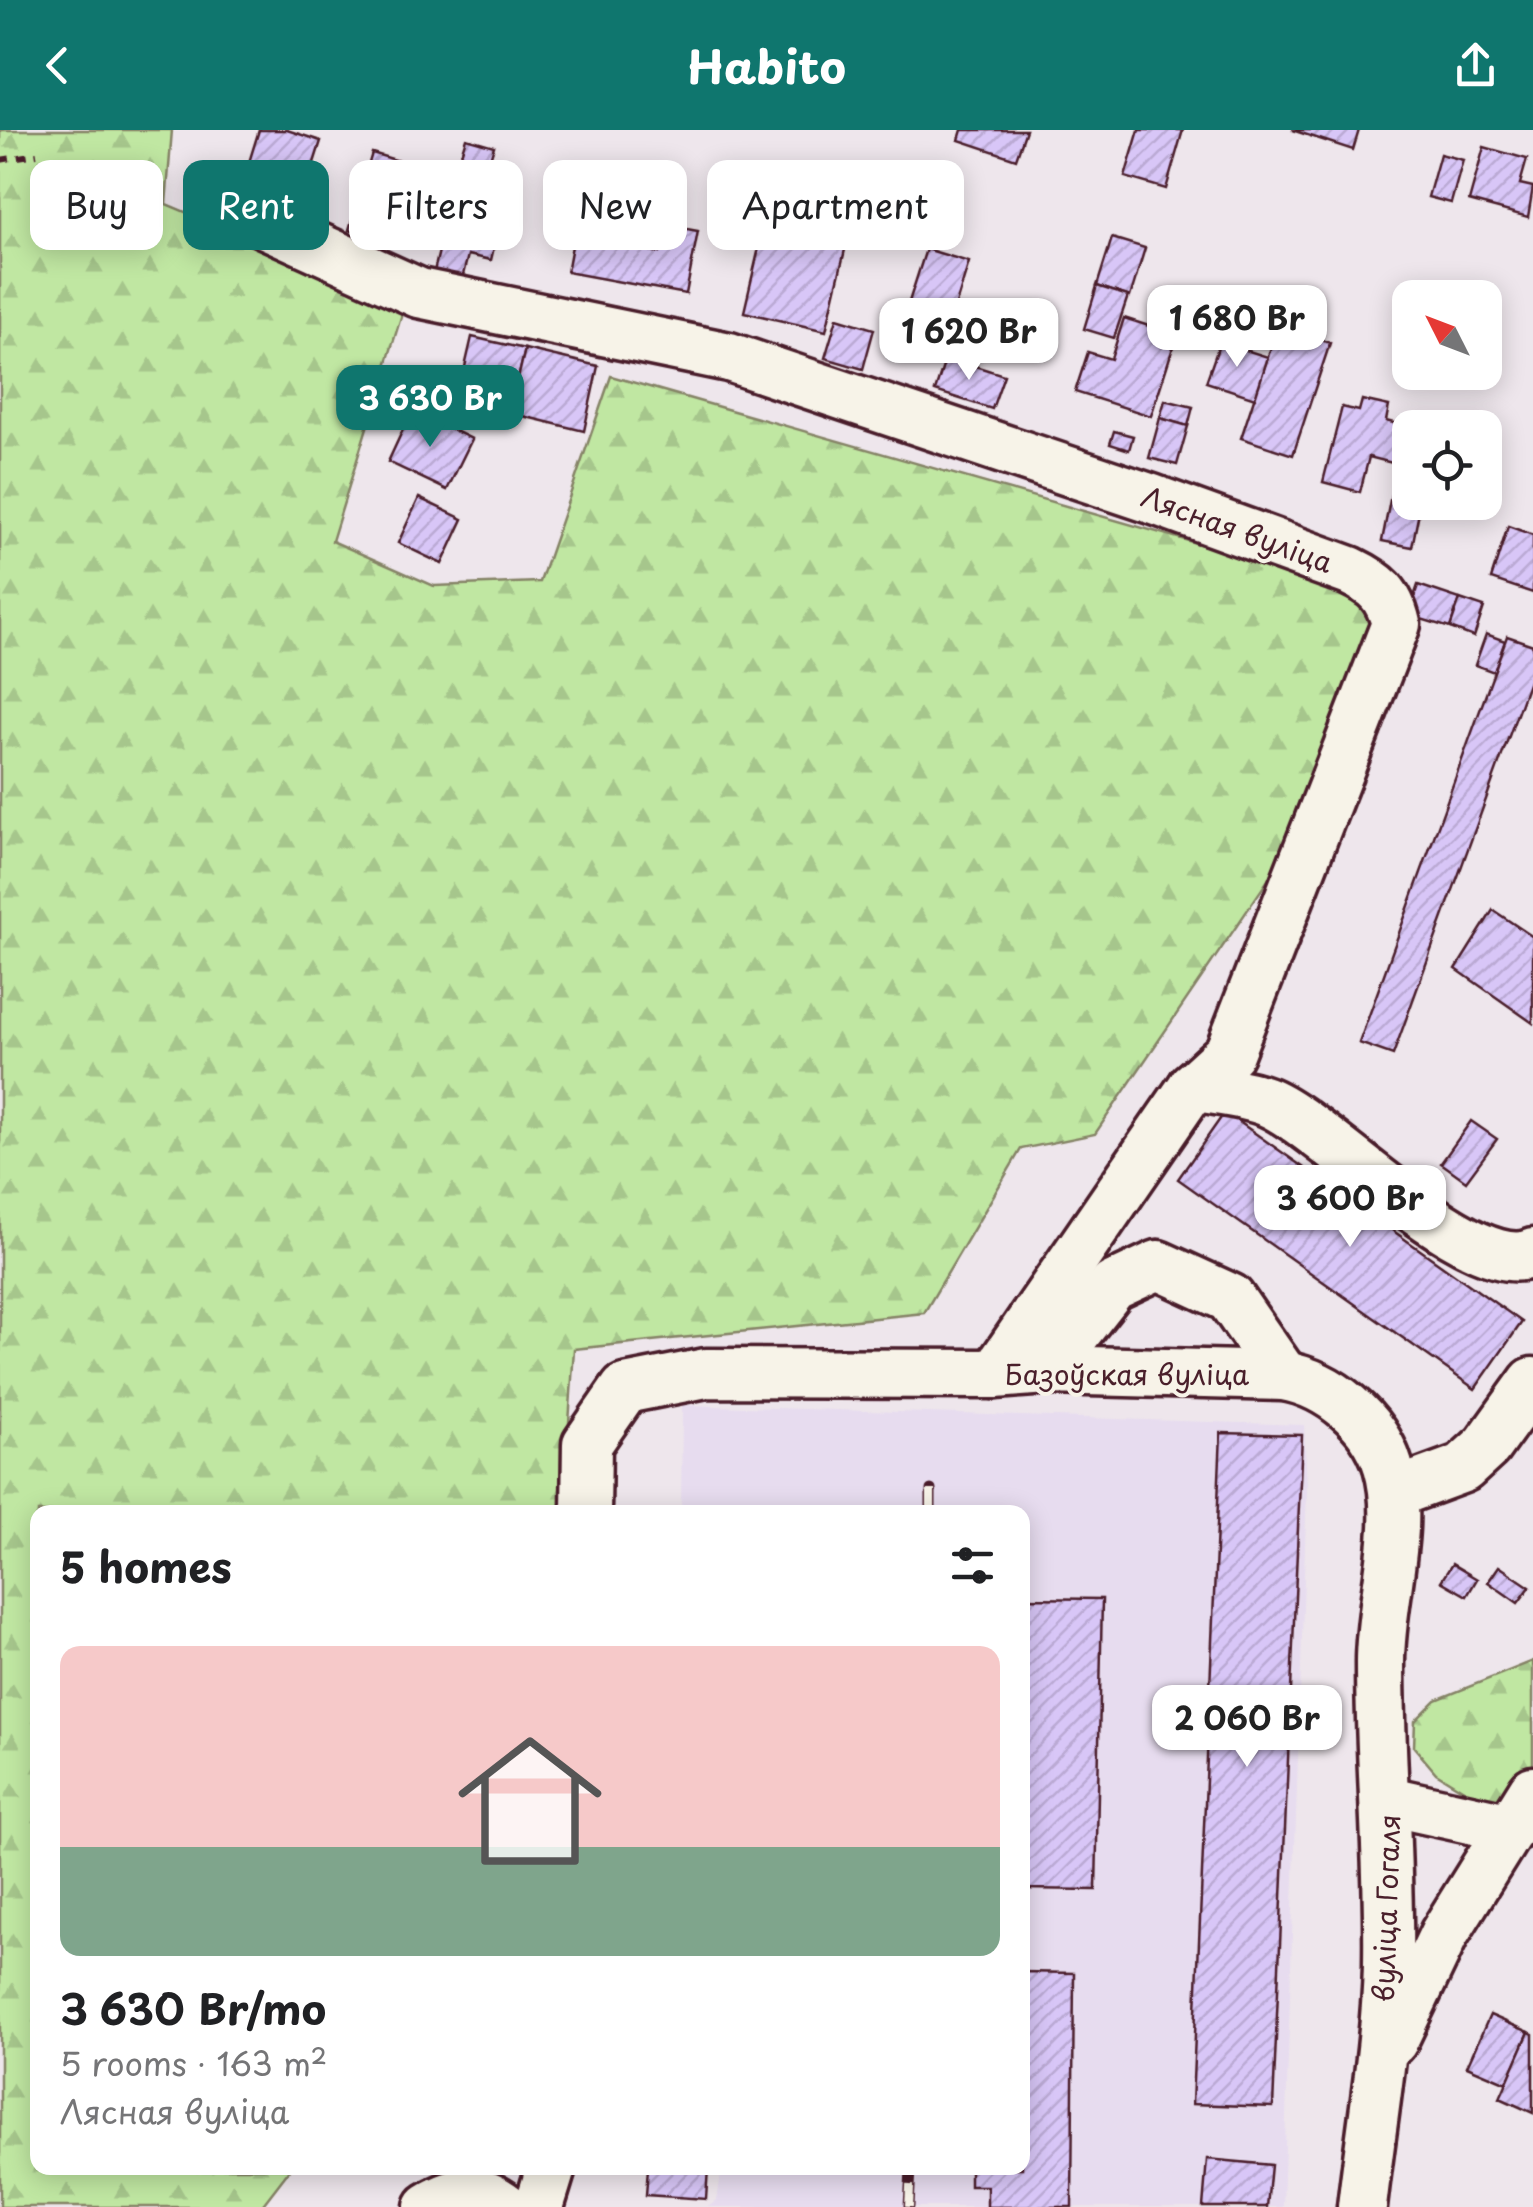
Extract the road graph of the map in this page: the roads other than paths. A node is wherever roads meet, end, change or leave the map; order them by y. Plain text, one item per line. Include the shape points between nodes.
1 (324, 250) edge
2 (1193, 1086) junction
3 (1533, 1253) edge
4 (1047, 1370) junction
5 (995, 1374) junction
6 (1284, 1376) junction
7 (1533, 1382) edge
8 (1395, 1493) junction
9 (586, 1505) edge
10 (1388, 1802) junction
11 (1522, 1810) edge
12 (1377, 2076) junction
13 (481, 2175) edge
14 (549, 2175) edge
15 (438, 2202) edge
16 (505, 2207) edge
17 (540, 2207) edge
18 (1362, 2207) edge

1 - 2 street, Лясная вуліца via 419,293 728,358 1152,499 1378,584 1396,624 1229,1053
2 - 3 street via 1268,1102 1478,1250 1522,1258
2 - 5 street, Лясная вуліца
4 - 5 street, Базоўская вуліца
4 - 6 street, Базоўская вуліца
4 - 6 street via 1113,1286 1158,1265 1230,1298
5 - 9 street, Базоўская вуліца via 706,1372 625,1389 587,1444
6 - 8 street, Базоўская вуліца via 1313,1381 1350,1408 1386,1460
7 - 8 street via 1464,1468
8 - 10 street, Базоўская вуліца via 1380,1660
10 - 11 street, вуліца Гогаля
10 - 12 street, вуліца Гогаля via 1388,1969
11 - 12 street, вуліца Гогаля via 1444,1934
12 - 18 street, вуліца Гогаля
13 - 15 street
14 - 17 street
15 - 16 street via 476,2192

